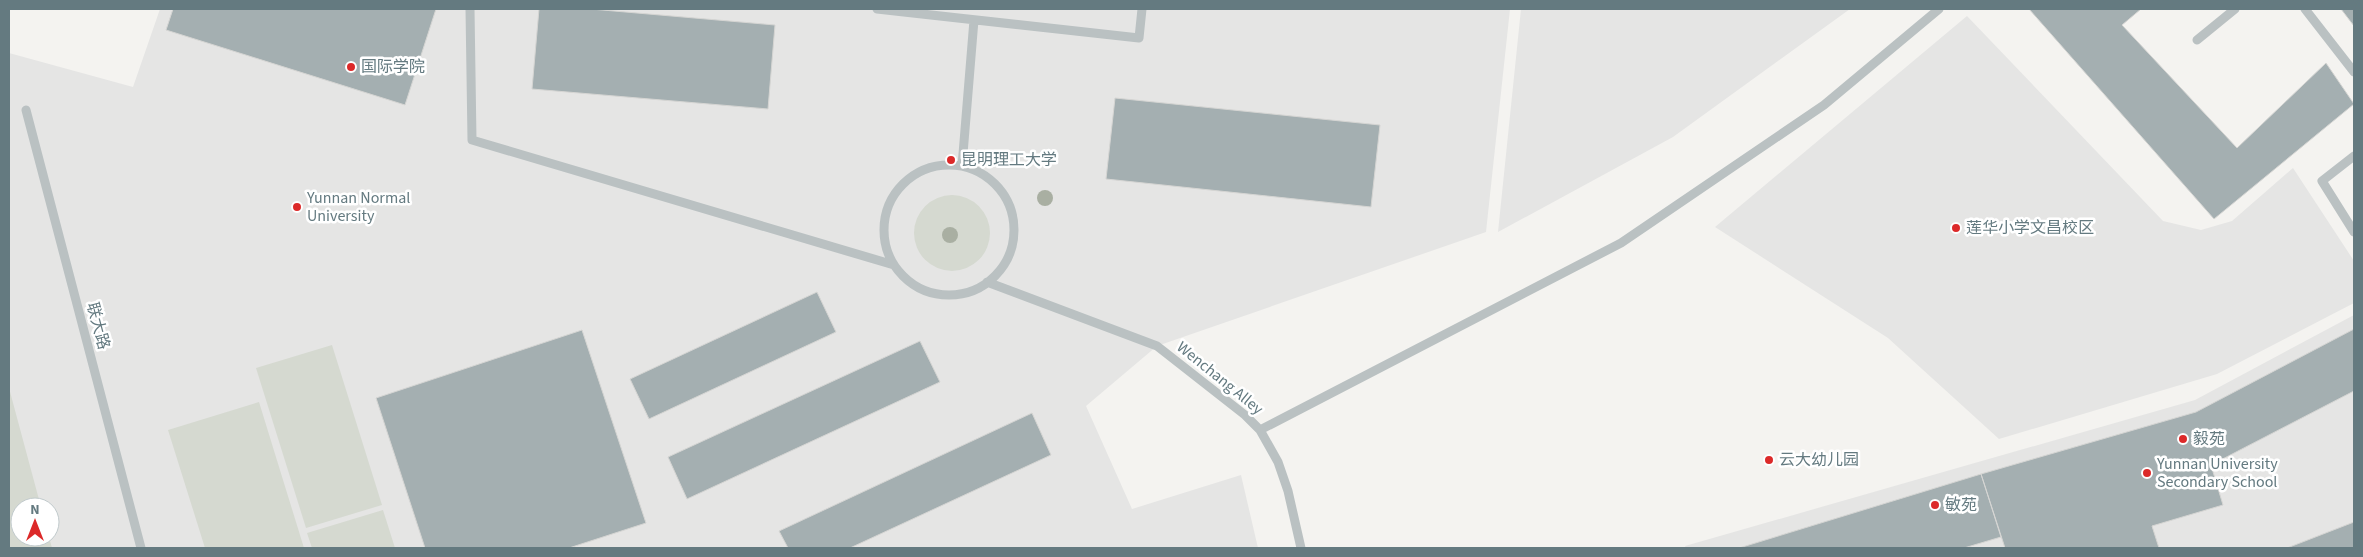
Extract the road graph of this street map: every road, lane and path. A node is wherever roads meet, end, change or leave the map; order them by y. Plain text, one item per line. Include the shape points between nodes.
1 (470, 9) edge
2 (877, 9) edge
3 (1142, 9) edge
4 (1940, 9) edge
5 (2235, 9) edge
6 (2305, 9) edge
7 (974, 20) junction
8 (2197, 40) dead end
9 (2354, 72) edge
10 (26, 110) dead end
11 (2354, 156) edge
12 (962, 166) junction
13 (2354, 232) edge
14 (894, 264) junction
15 (988, 282) junction
16 (1260, 430) junction
17 (141, 548) edge
18 (1301, 548) edge

1 - 14 street via 472,140
2 - 7 street
3 - 7 street via 1139,38
4 - 16 street via 1824,105 1621,243
5 - 8 street
6 - 9 street
7 - 12 street
10 - 17 street, 联大路
11 - 13 street via 2322,182
12 - 14 street via 940,165 919,172 902,185 890,203 884,223 886,245
12 - 15 street via 982,173 998,187 1010,205 1014,226 1012,248 1003,267
14 - 15 street via 908,280 940,293 968,292
15 - 16 street, Wenchang Alley via 1157,346
16 - 18 street, Wenchang Alley via 1278,462

